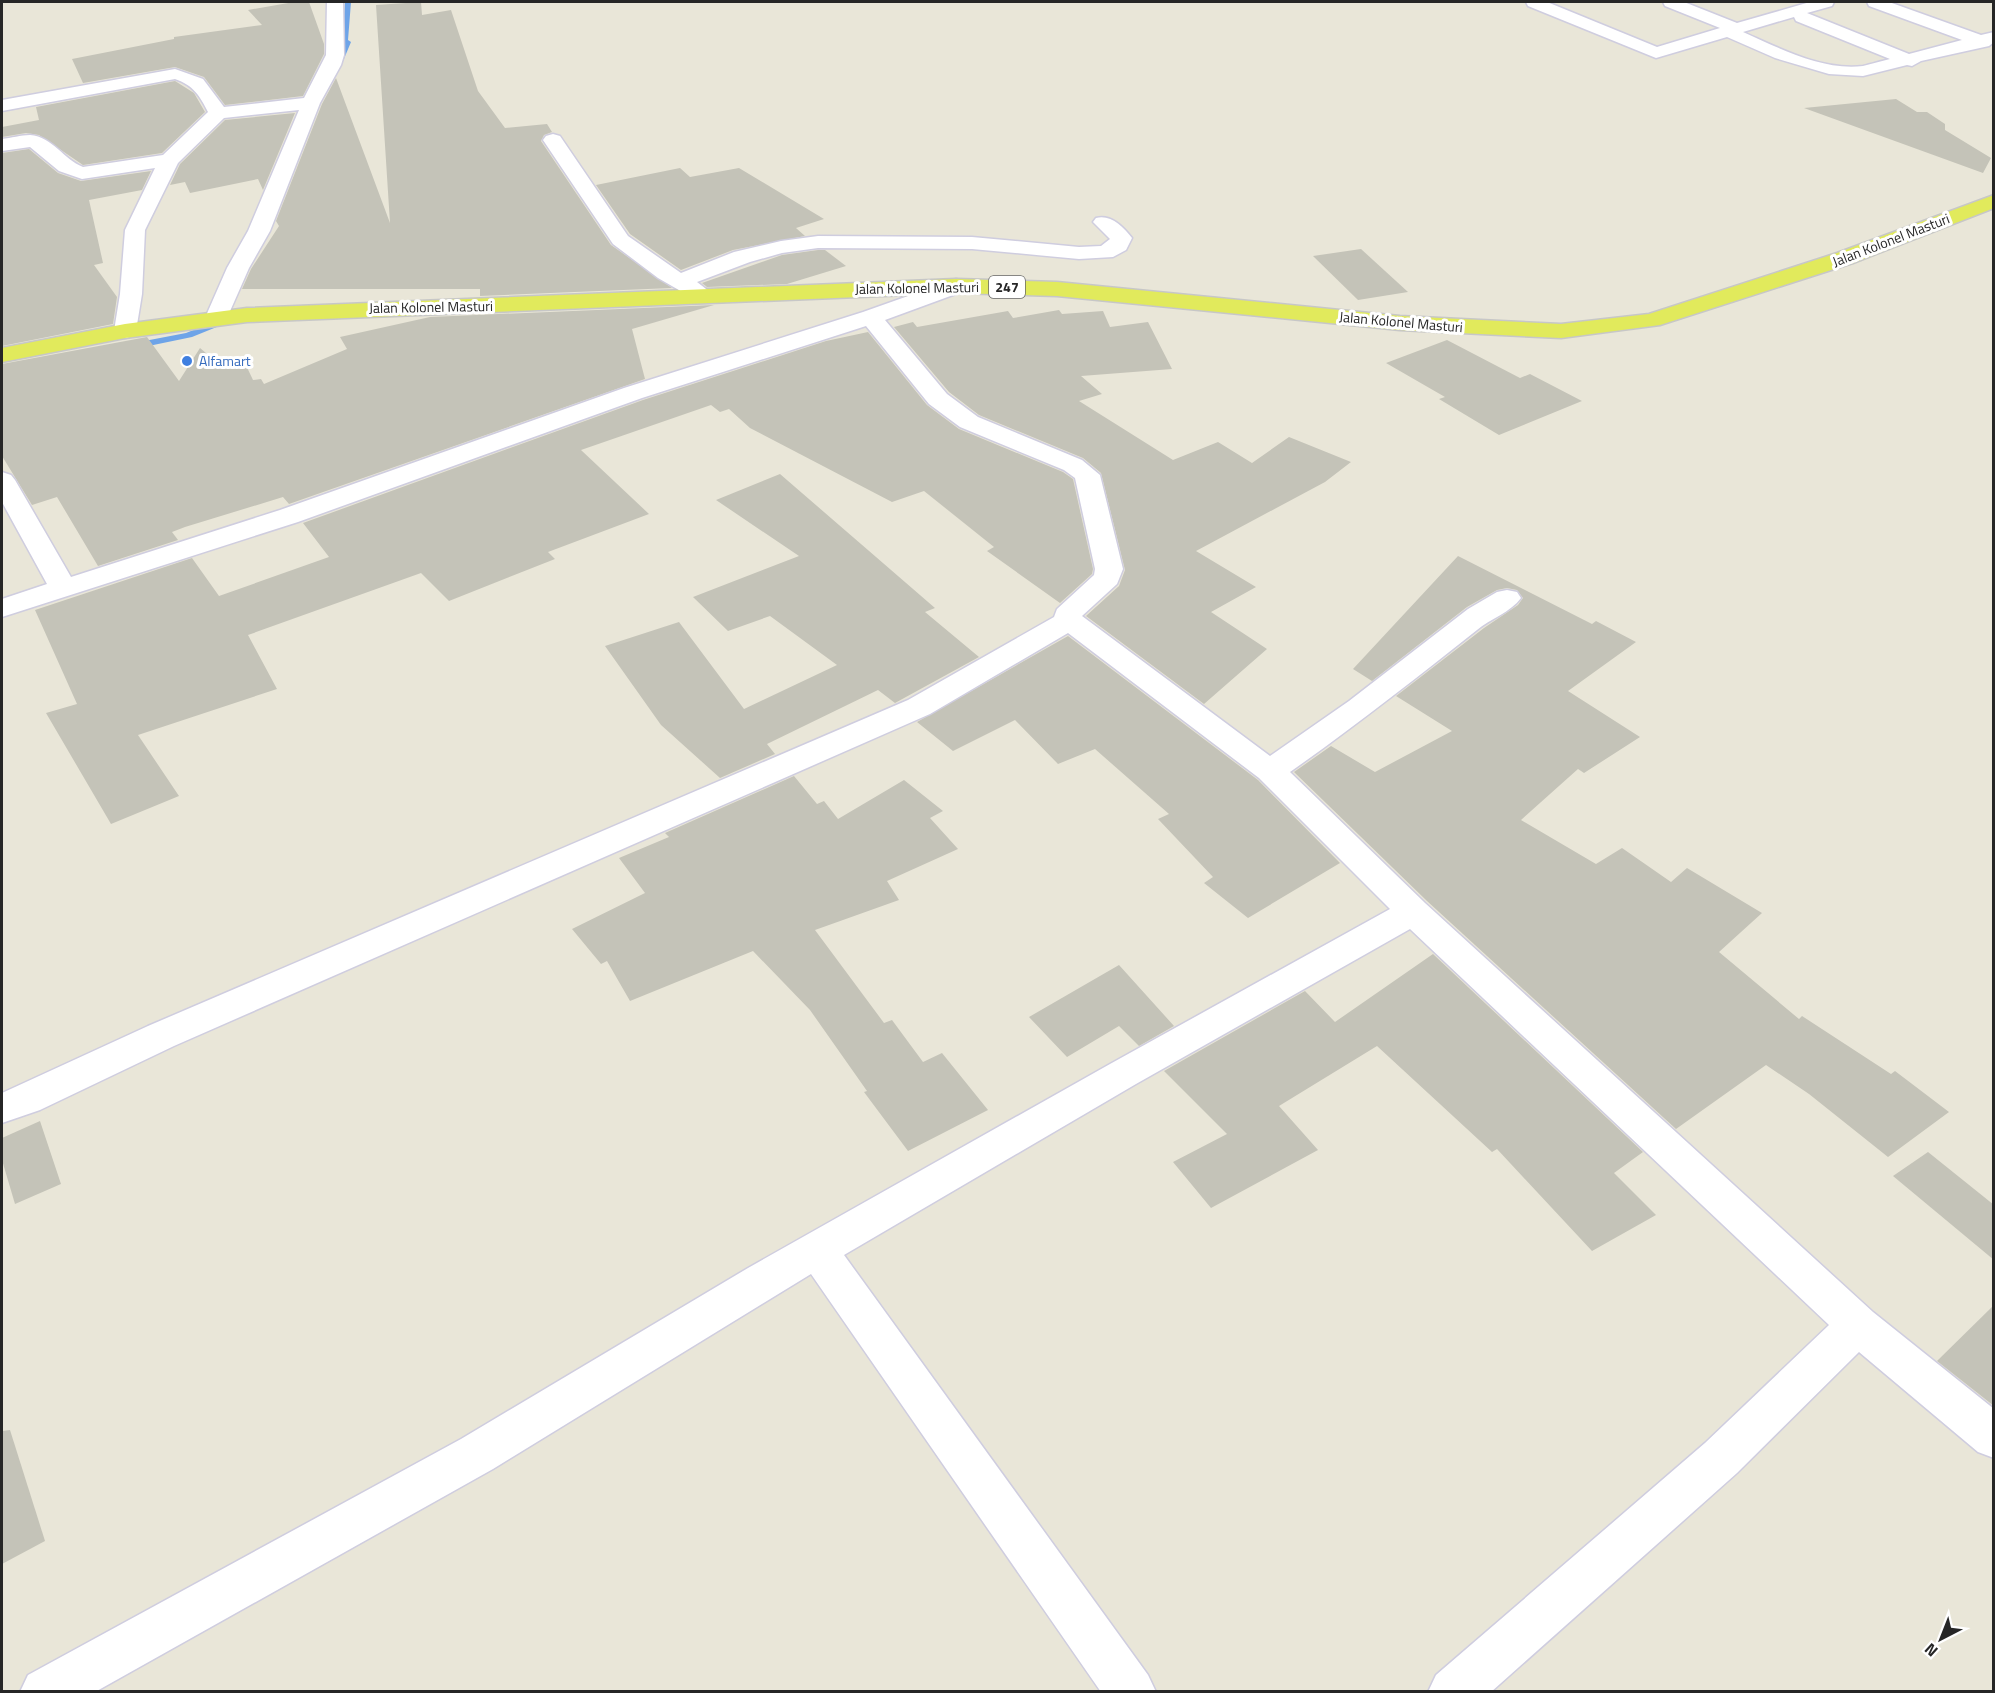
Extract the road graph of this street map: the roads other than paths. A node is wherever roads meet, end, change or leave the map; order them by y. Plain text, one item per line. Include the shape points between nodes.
1 (335, 2) edge
2 (1534, 2) edge
3 (1671, 2) edge
4 (1826, 2) edge
5 (1875, 2) edge
6 (1801, 8) edge
7 (1735, 32) junction
8 (1988, 41) edge
9 (1907, 59) junction
10 (1934, 69) dead end
11 (311, 103) junction
12 (2, 105) edge
13 (218, 113) junction
14 (553, 140) dead end
15 (2, 146) edge
16 (169, 160) junction
17 (1994, 201) edge
18 (1103, 222) dead end
19 (680, 281) junction
20 (956, 286) junction
21 (709, 297) junction
22 (871, 316) junction
23 (216, 318) junction
24 (125, 331) junction
25 (2, 356) edge
26 (2, 480) edge
27 (63, 588) junction
28 (1507, 598) dead end
29 (2, 608) edge
30 (1069, 620) junction
31 (1270, 771) junction
32 (1413, 912) junction
33 (2, 1108) edge
34 (817, 1250) junction
35 (1858, 1325) junction
36 (1994, 1437) edge
37 (45, 1692) edge
38 (1131, 1692) edge
39 (1453, 1692) edge

1 - 11 street via 335,55
2 - 7 street via 1656,53
3 - 7 street
4 - 6 street
5 - 8 street
6 - 7 street
6 - 9 street
7 - 9 street via 1793,60 1828,70 1863,71
8 - 9 street
9 - 10 street
11 - 13 street
11 - 23 street via 259,231
12 - 13 street via 175,74 192,77 201,85
13 - 16 street
14 - 19 street via 620,240
15 - 16 street via 37,142 70,170 82,172
16 - 24 street via 135,230
17 - 20 main road, Jalan Kolonel Masturi / 247 via 1845,258 1652,320 1561,331 1412,324 1057,289
18 - 19 street via 1120,238 1118,245 1105,252 972,243 818,242 742,257
19 - 21 street
20 - 21 main road, Jalan Kolonel Masturi / 247
20 - 22 street
21 - 23 main road, Jalan Kolonel Masturi / 247 via 328,310
22 - 27 street via 633,393 290,516
22 - 30 street via 938,399 969,422 1073,465 1087,475 1110,569 1107,578 1067,615
23 - 24 main road, Jalan Kolonel Masturi / 247
24 - 25 main road, Jalan Kolonel Masturi / 247
26 - 27 street
27 - 29 street
28 - 31 street via 1478,615 1360,708
30 - 31 street
30 - 33 street via 919,707
31 - 32 street
32 - 34 street
32 - 35 street
34 - 37 street via 477,1454
34 - 38 street
35 - 36 street
35 - 39 street via 1721,1458

